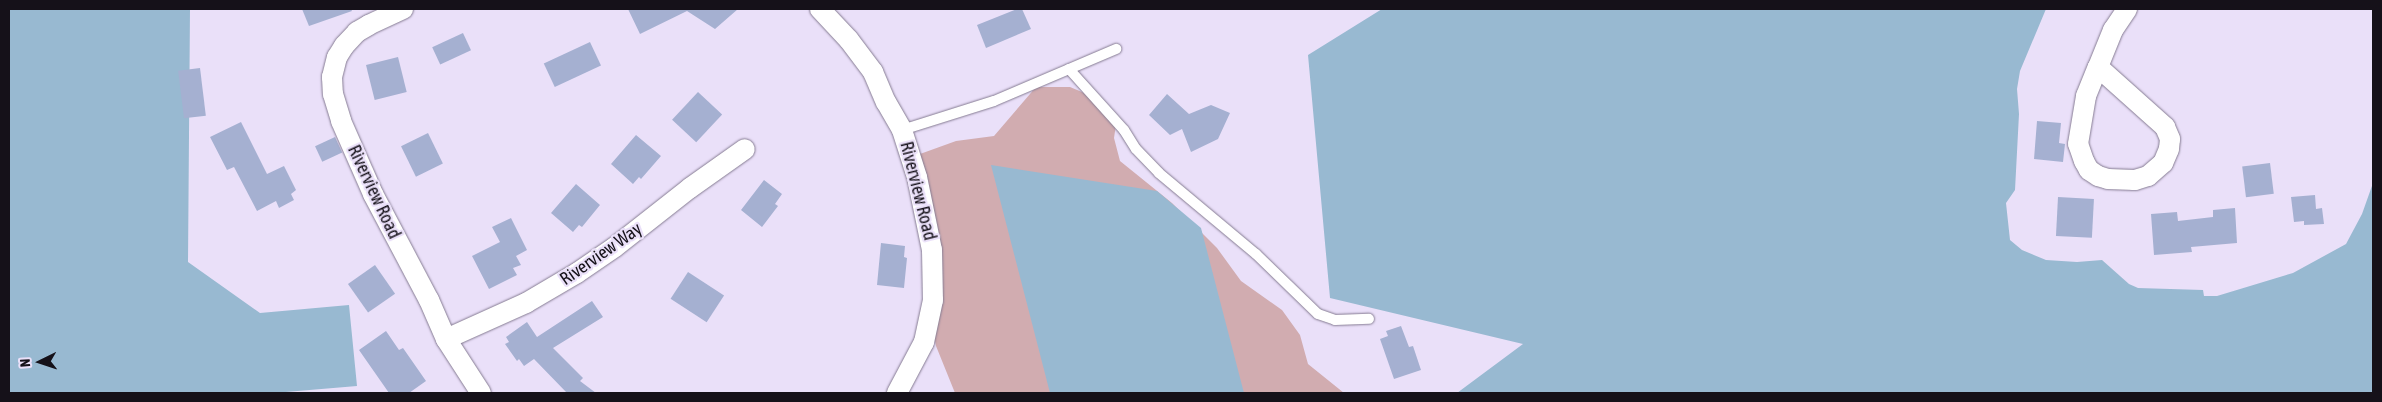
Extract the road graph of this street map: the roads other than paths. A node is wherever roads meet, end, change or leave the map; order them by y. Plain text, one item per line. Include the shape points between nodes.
1 (403, 9) edge
2 (820, 9) edge
3 (2127, 9) edge
4 (1116, 50) dead end
5 (2098, 67) junction
6 (1068, 69) junction
7 (902, 130) junction
8 (745, 149) dead end
9 (1369, 319) dead end
10 (446, 339) junction
11 (481, 393) edge
12 (897, 393) edge

1 - 10 street, Riverview Road via 357,32 344,46 337,57 332,77 333,94 341,121 373,194
2 - 7 street, Riverview Road via 873,72
3 - 5 street
4 - 6 lane
5 - 5 street via 2165,127 2170,139 2169,149 2163,163 2148,176 2135,180 2108,179 2089,170 2084,162 2078,144 2081,118
6 - 7 lane via 994,100
6 - 9 lane via 1160,174 1256,254 1318,314 1335,320
7 - 12 street, Riverview Road via 917,177 934,273 933,300 924,342
8 - 10 street, Riverview Way via 577,273 526,303
10 - 11 street, Riverview Road

